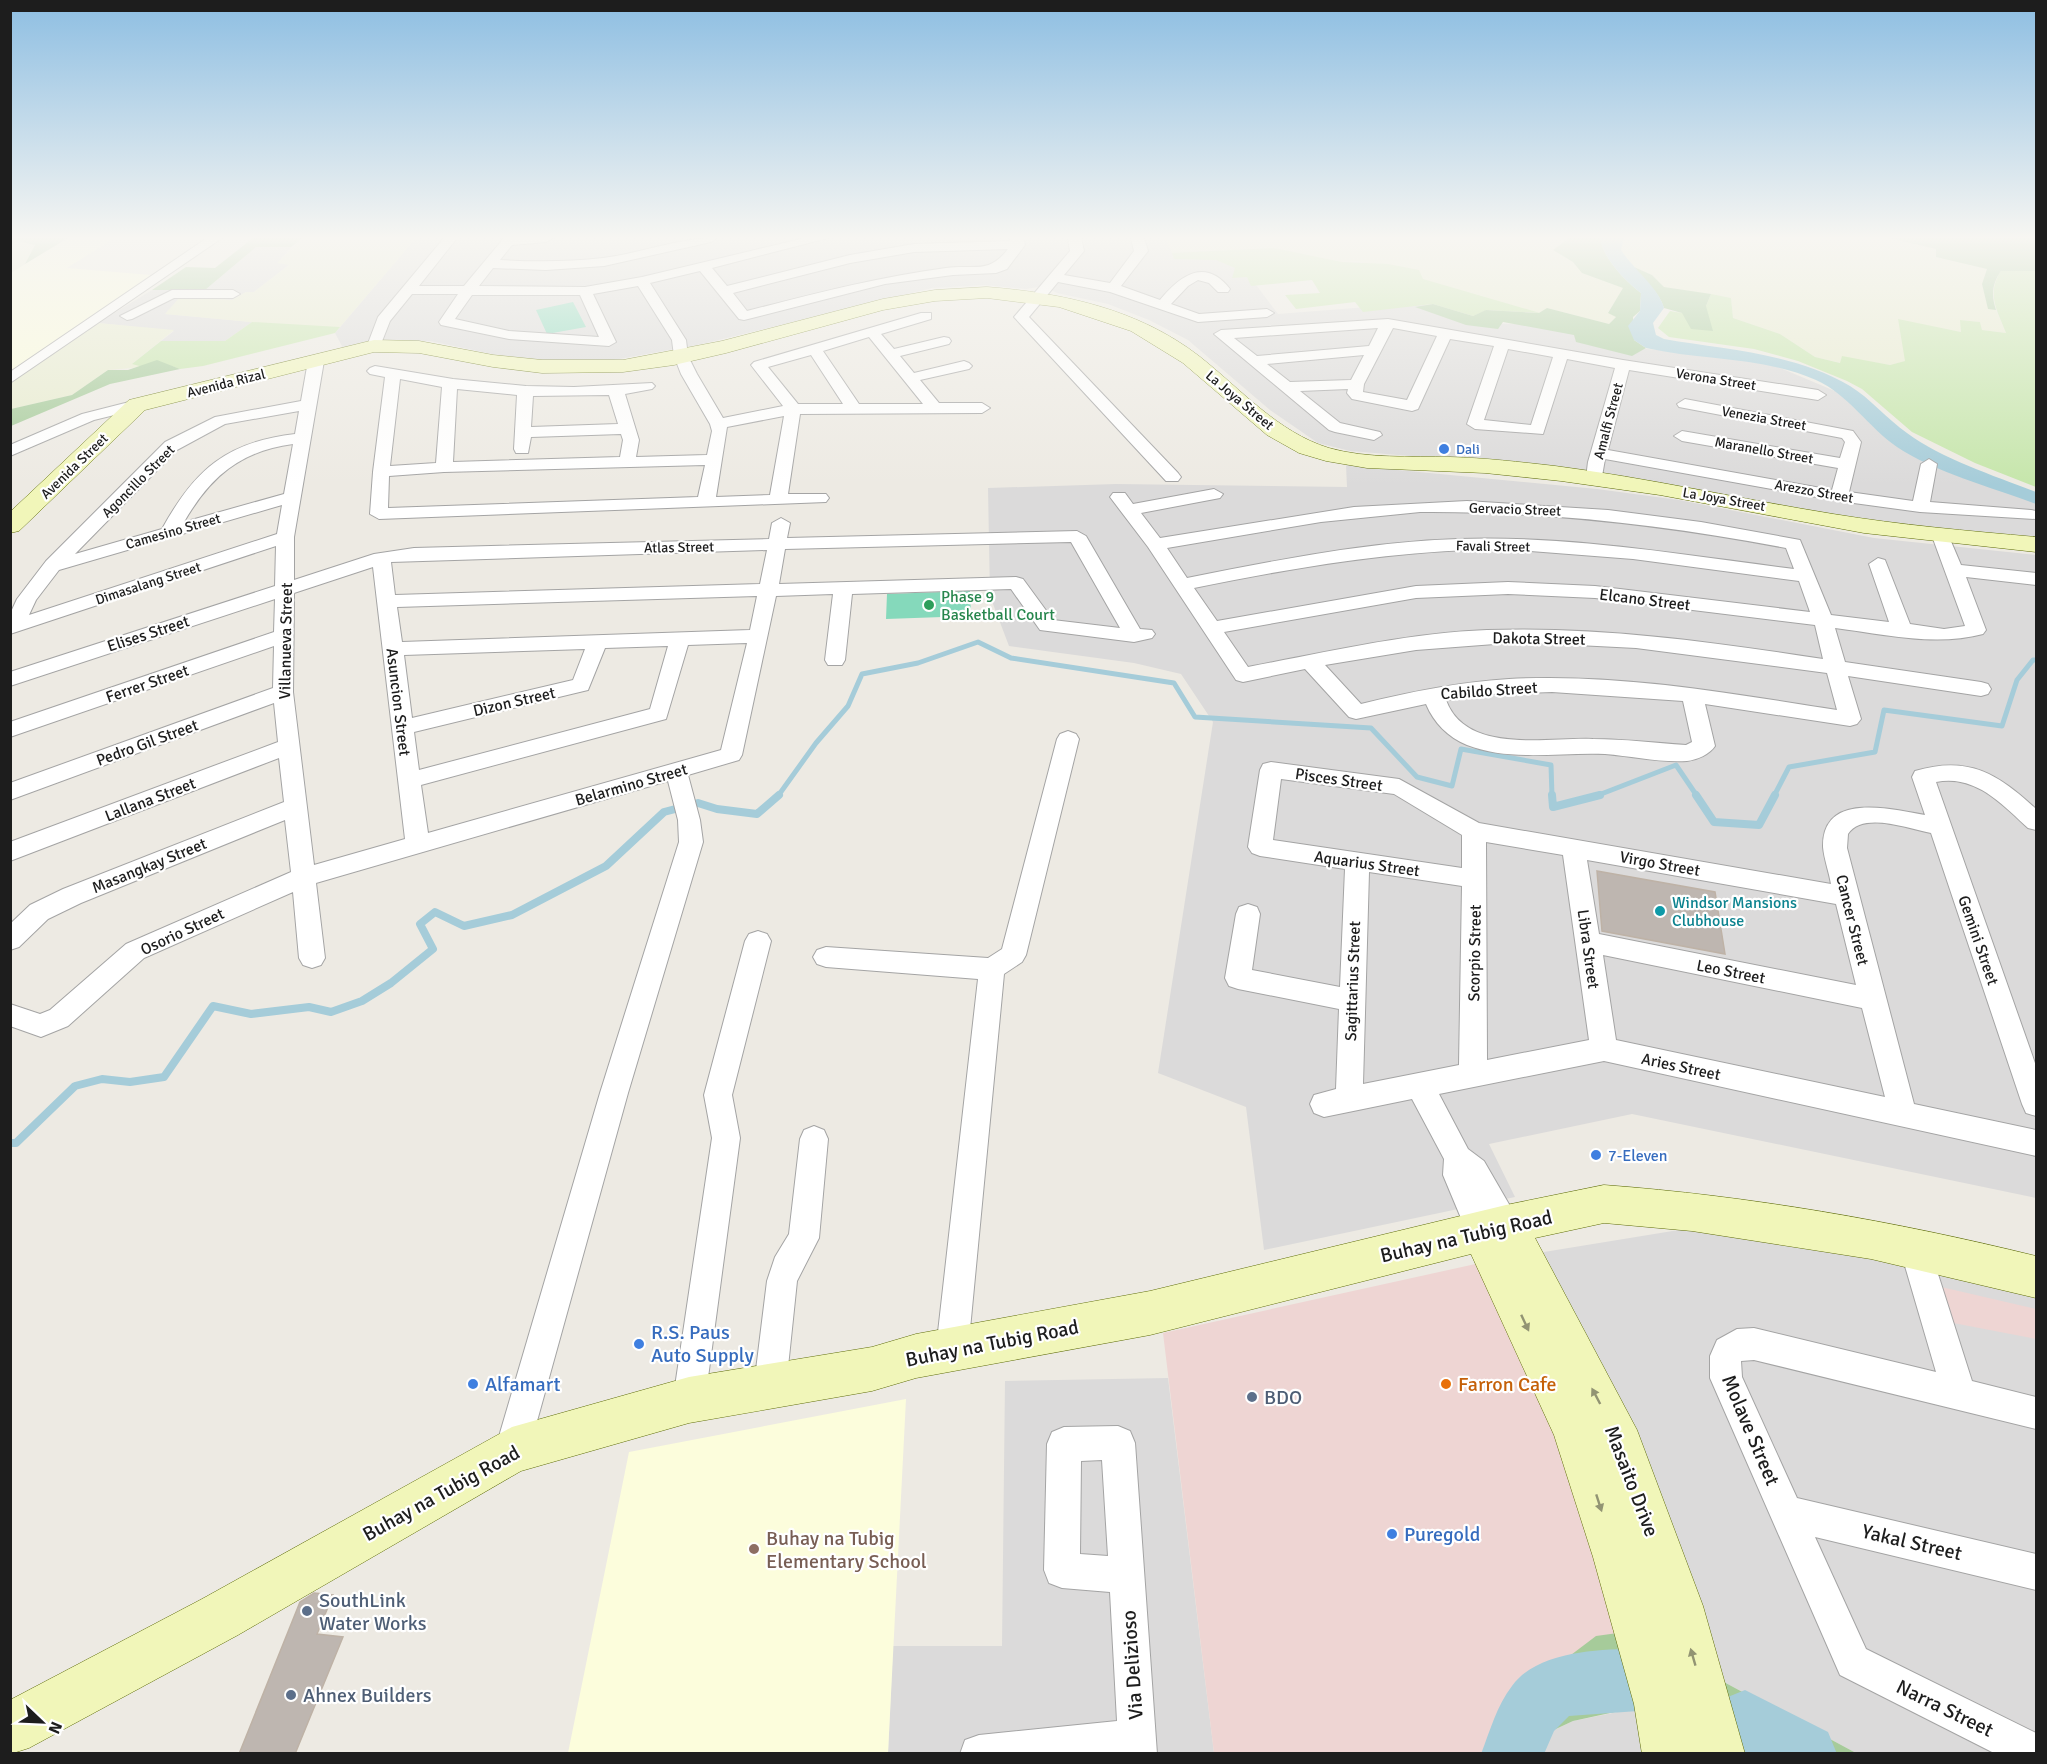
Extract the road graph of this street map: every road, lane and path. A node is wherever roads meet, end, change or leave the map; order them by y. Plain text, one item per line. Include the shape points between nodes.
1 (97, 320) edge
2 (116, 320) edge
3 (383, 320) edge
4 (447, 320) edge
5 (599, 320) edge
6 (667, 320) edge
7 (827, 320) edge
8 (911, 320) edge
9 (1024, 320) edge
10 (1124, 320) edge
11 (1388, 324) junction
12 (872, 332) junction
13 (1445, 334) junction
14 (944, 341) dead end
15 (1502, 344) junction
16 (374, 346) junction
17 (813, 348) junction
18 (1374, 350) junction
19 (890, 354) junction
20 (1561, 354) junction
21 (681, 356) junction
22 (316, 361) junction
23 (1252, 361) junction
24 (1623, 365) junction
25 (964, 366) dead end
26 (375, 370) dead end
27 (393, 373) junction
28 (1687, 375) junction
29 (910, 378) junction
30 (10, 380) edge
31 (450, 384) junction
32 (647, 386) dead end
33 (1285, 387) junction
34 (1355, 389) junction
35 (525, 391) junction
36 (616, 391) junction
37 (1818, 395) dead end
38 (309, 404) junction
39 (1684, 404) junction
40 (137, 405) junction
41 (934, 407) junction
42 (854, 408) junction
43 (982, 408) dead end
44 (793, 409) junction
45 (718, 424) junction
46 (628, 429) junction
47 (524, 432) junction
48 (1374, 435) dead end
49 (1682, 436) junction
50 (303, 438) junction
51 (10, 451) edge
52 (1598, 453) junction
53 (713, 460) junction
54 (627, 462) junction
55 (1846, 464) junction
56 (1929, 464) dead end
57 (521, 465) junction
58 (444, 467) junction
59 (1679, 467) junction
60 (381, 472) junction
61 (1172, 477) dead end
62 (1595, 478) junction
63 (1214, 494) dead end
64 (1839, 496) junction
65 (292, 497) junction
66 (820, 498) dead end
67 (778, 500) junction
68 (706, 502) junction
69 (1920, 507) junction
70 (2031, 515) dead end
71 (781, 523) dead end
72 (10, 526) edge
73 (169, 533) junction
74 (1941, 536) junction
75 (285, 537) junction
76 (1155, 544) junction
77 (777, 545) junction
78 (2037, 545) edge
79 (381, 558) junction
80 (1878, 564) dead end
81 (54, 565) junction
82 (1954, 570) junction
83 (1807, 576) junction
84 (2034, 583) edge
85 (1180, 585) junction
86 (286, 588) junction
87 (843, 588) junction
88 (767, 591) junction
89 (386, 601) junction
90 (1823, 620) junction
91 (12, 628) edge
92 (1212, 628) junction
93 (1901, 628) junction
94 (284, 636) junction
95 (759, 636) junction
96 (680, 638) junction
97 (597, 642) junction
98 (393, 649) junction
99 (835, 660) dead end
100 (1310, 662) junction
101 (1836, 669) junction
102 (10, 679) edge
103 (1981, 689) dead end
104 (283, 692) junction
105 (1433, 694) junction
106 (1692, 695) junction
107 (403, 727) junction
108 (10, 730) edge
109 (1068, 739) dead end
110 (289, 746) junction
111 (676, 771) junction
112 (410, 780) junction
113 (10, 792) edge
114 (297, 806) junction
115 (2037, 822) edge
116 (1940, 826) junction
117 (1474, 831) junction
118 (418, 846) junction
119 (1260, 847) joint
120 (1574, 849) junction
121 (10, 852) edge
122 (1357, 862) junction
123 (303, 877) junction
124 (1475, 879) junction
125 (1846, 896) junction
126 (1248, 914) dead end
127 (10, 940) edge
128 (758, 941) dead end
129 (1588, 942) junction
130 (826, 957) dead end
131 (312, 958) dead end
132 (992, 969) junction
133 (1873, 999) junction
134 (1350, 1000) junction
135 (10, 1015) edge
136 (1604, 1049) junction
137 (1473, 1076) junction
138 (1420, 1086) junction
139 (1336, 1102) joint
140 (2037, 1104) edge
141 (1904, 1114) junction
142 (814, 1139) dead end
143 (2037, 1143) edge
144 (1494, 1228) junction
145 (1916, 1249) junction
146 (2037, 1277) edge
147 (952, 1350) junction
148 (770, 1386) junction
149 (1959, 1393) junction
150 (690, 1400) junction
151 (2037, 1413) edge
152 (512, 1450) junction
153 (1787, 1513) junction
154 (2037, 1572) edge
155 (1127, 1576) dead end
156 (1853, 1662) joint
157 (1696, 1724) edge
158 (10, 1729) edge
159 (1137, 1746) edge
160 (2037, 1753) edge
161 (979, 1754) edge
162 (1669, 1754) edge

1 - 30 street
2 - 30 street
3 - 16 street
4 - 5 street via 509,335 609,342
6 - 21 street via 679,340
7 - 21 street, La Joya Street
8 - 12 street
9 - 61 street
10 - 62 street, La Joya Street via 1191,359 1270,427 1305,447 1361,459 1477,465
11 - 13 street, Verona Street
11 - 18 street
11 - 23 street, Verona Street via 1221,334
12 - 17 street
12 - 19 street
13 - 15 street, Verona Street
13 - 34 street via 1412,406 1365,398
14 - 19 street
15 - 20 street, Verona Street
15 - 20 street via 1475,424 1537,431
16 - 21 street, La Joya Street via 421,347 495,361 557,366 619,366
16 - 22 street, La Joya Street
17 - 42 street
17 - 44 street via 759,365
18 - 23 street
18 - 34 street
19 - 29 street
20 - 24 street, Verona Street
21 - 45 street
22 - 38 street, Villanueva Street
22 - 40 street, Avenida Rizal
23 - 33 street
24 - 28 street, Verona Street
24 - 52 street, Amalfi Street
25 - 29 street
26 - 27 street
27 - 31 street
27 - 60 street
28 - 37 street, Verona Street
28 - 39 street
29 - 41 street
31 - 35 street
31 - 58 street
32 - 36 street
33 - 34 street
33 - 48 street via 1335,427
35 - 36 street
35 - 47 street
36 - 46 street
38 - 50 street, Villanueva Street
38 - 81 street, Agoncillo Street via 238,415 187,435 171,446
39 - 49 street
39 - 55 street, Venezia Street via 1843,432 1852,439
40 - 51 street via 88,417
40 - 72 street, Avenida Street
41 - 42 street
41 - 43 street
42 - 44 street
44 - 45 street
44 - 67 street
45 - 53 street
46 - 47 street
46 - 54 street via 631,440
47 - 57 street
49 - 55 street, Maranello Street
49 - 59 street
50 - 65 street, Villanueva Street
50 - 73 street via 249,448 225,461 178,514
52 - 59 street, Arezzo Street
52 - 62 street, Amalfi Street
53 - 54 street
53 - 68 street
54 - 57 street
55 - 64 street
56 - 69 street
57 - 58 street
58 - 60 street
59 - 64 street, Arezzo Street
60 - 68 street via 377,521
62 - 74 street, La Joya Street via 1862,526
63 - 76 street via 1124,504
64 - 69 street, Arezzo Street
65 - 73 street, Camesino Street
65 - 75 street, Villanueva Street
66 - 67 street
67 - 68 street
69 - 70 street, Arezzo Street
71 - 77 street, Belarmino Street
73 - 81 street, Camesino Street
74 - 78 street, La Joya Street
74 - 82 street, Elcano Street
75 - 86 street, Villanueva Street
75 - 91 street, Dimasalang Street
76 - 83 street, Gervacio Street via 1352,512 1420,507 1533,507 1634,516 1794,544
76 - 85 street
77 - 79 street, Atlas Street
77 - 87 street, Atlas Street via 1077,536 1143,634 1047,626 1016,583
77 - 88 street, Belarmino Street
79 - 86 street, Atlas Street
79 - 89 street, Asuncion Street
80 - 93 street
81 - 91 street, Agoncillo Street via 27,599
82 - 84 street
82 - 93 street, Elcano Street via 1976,630 1944,636
83 - 85 street, Favali Street via 1619,552 1460,544 1324,556
83 - 90 street, Gervacio Street
85 - 92 street
86 - 94 street, Villanueva Street
86 - 102 street, Elises Street
87 - 88 street
87 - 99 street
88 - 89 street
88 - 95 street, Belarmino Street
89 - 98 street, Asuncion Street
90 - 92 street, Elcano Street via 1595,592 1508,588 1416,592
90 - 93 street, Elcano Street
90 - 101 street, Gervacio Street
92 - 100 street, Dakota Street via 1243,675
94 - 104 street, Villanueva Street
94 - 108 street, Ferrer Street
95 - 96 street
95 - 111 street, Belarmino Street via 731,755
96 - 97 street
96 - 112 street via 659,714
97 - 98 street
97 - 107 street, Dizon Street via 581,685
98 - 107 street, Asuncion Street
100 - 101 street, Dakota Street via 1366,650 1455,639 1521,636 1665,646
100 - 105 street, Cabildo Street via 1356,712
101 - 103 street, Dakota Street
101 - 106 street, Cabildo Street via 1850,719
104 - 110 street, Villanueva Street
104 - 113 street, Pedro Gil Street
105 - 106 street, Cabildo Street via 1510,686 1617,687
105 - 106 street via 1443,718 1460,733 1494,745 1688,753 1704,746
107 - 112 street, Asuncion Street
109 - 132 street via 1013,954
110 - 114 street, Villanueva Street
110 - 121 street, Lallana Street
111 - 118 street, Belarmino Street
111 - 152 street via 691,842
112 - 118 street, Asuncion Street
114 - 123 street, Villanueva Street
114 - 127 street, Masangkay Street via 63,900 39,912
115 - 116 street, Gemini Street via 1996,787 1957,771 1923,777
116 - 125 street, Cancer Street via 1873,814 1844,822 1837,833 1835,848
116 - 140 street, Gemini Street
117 - 119 street, Pisces Street via 1399,787 1271,770
117 - 120 street, Virgo Street
117 - 124 street, Scorpio Street
118 - 123 street, Belarmino Street
119 - 122 street, Aquarius Street
120 - 125 street, Virgo Street
120 - 129 street, Libra Street
122 - 124 street, Aquarius Street
122 - 134 street, Sagittarius Street
123 - 131 street, Villanueva Street
123 - 135 street, Osorio Street via 135,951 59,1018 41,1026
124 - 137 street, Scorpio Street
125 - 133 street, Cancer Street
126 - 134 street via 1238,978
128 - 150 street via 718,1095 726,1137
129 - 133 street, Leo Street
129 - 136 street, Libra Street
130 - 132 street
132 - 147 street
133 - 141 street, Cancer Street
134 - 139 street, Sagittarius Street
136 - 137 street, Aries Street
136 - 141 street, Aries Street
137 - 138 street, Aries Street
138 - 139 street, Aries Street
138 - 144 street via 1458,1158 1458,1175
141 - 143 street, Aries Street
142 - 148 street via 804,1238 782,1281
144 - 145 street, Buhay na Tubig Road via 1604,1204 1692,1211
144 - 147 street, Buhay na Tubig Road via 1150,1313
144 - 157 street, Masaito Drive via 1575,1430 1617,1557
145 - 146 street, Buhay na Tubig Road
145 - 149 street
147 - 148 street, Buhay na Tubig Road via 872,1369
148 - 150 street, Buhay na Tubig Road
149 - 151 street, Molave Street
149 - 153 street, Molave Street via 1754,1344 1739,1344 1728,1350 1724,1361 1726,1378
150 - 152 street, Buhay na Tubig Road
152 - 158 street, Buhay na Tubig Road via 220,1617
153 - 154 street, Yakal Street
153 - 156 street, Molave Street
155 - 159 street, Via Delizioso
156 - 160 street, Narra Street
157 - 162 street, Masaito Drive
159 - 161 street

